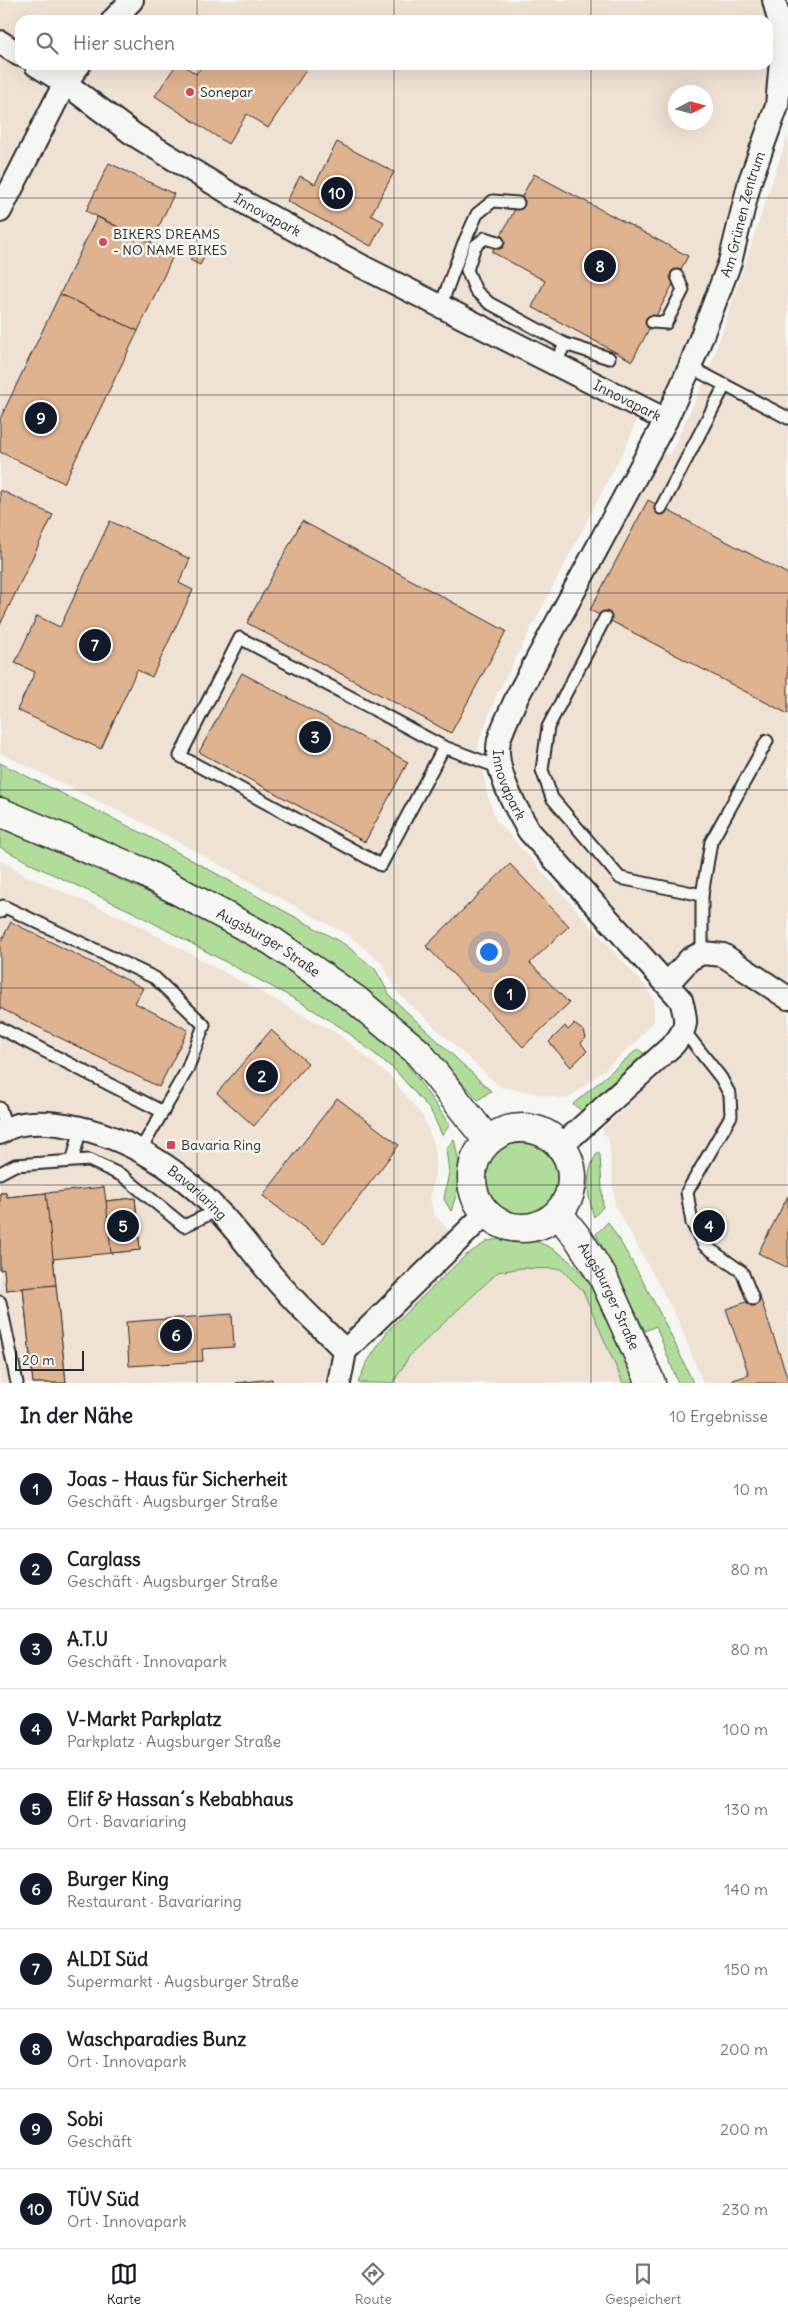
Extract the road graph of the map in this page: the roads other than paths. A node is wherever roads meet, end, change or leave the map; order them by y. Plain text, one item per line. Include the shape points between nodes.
1 (132, 0) edge
2 (774, 0) edge
3 (118, 15) edge
4 (0, 42) edge
5 (15, 52) edge
6 (44, 70) edge
7 (75, 70) edge
8 (65, 84) junction
9 (518, 203) dead end
10 (0, 211) edge
11 (498, 242) dead end
12 (677, 276) dead end
13 (440, 305) junction
14 (652, 322) dead end
15 (560, 354) junction
16 (609, 358) dead end
17 (690, 368) junction
18 (726, 385) junction
19 (788, 418) edge
20 (666, 420) junction
21 (661, 508) dead end
22 (605, 618) dead end
23 (767, 741) dead end
24 (444, 747) junction
25 (500, 768) junction
26 (0, 812) edge
27 (702, 894) junction
28 (0, 912) edge
29 (702, 953) junction
30 (667, 984) junction
31 (788, 998) edge
32 (0, 1028) edge
33 (684, 1031) junction
34 (163, 1112) junction
35 (2, 1123) edge
36 (81, 1127) junction
37 (488, 1141) junction
38 (560, 1147) junction
39 (141, 1150) junction
40 (73, 1159) junction
41 (0, 1173) edge
42 (218, 1210) junction
43 (486, 1213) junction
44 (558, 1213) junction
45 (753, 1300) dead end
46 (0, 1302) edge
47 (345, 1351) junction
48 (17, 1383) edge
49 (339, 1383) edge
50 (651, 1383) edge

1 - 3 street
2 - 17 street, Am Grünen Zentrum via 779,20 781,60 777,106 750,181 730,262
4 - 5 street
6 - 8 street, Innovapark
7 - 8 street
8 - 10 street
8 - 13 street, Innovapark via 133,134 247,204
9 - 13 lane via 493,201 477,214
11 - 15 lane via 485,238 475,246 467,270 476,291
12 - 14 lane via 683,290 666,323
13 - 15 street, Innovapark
15 - 16 lane
15 - 20 street, Innovapark
17 - 18 lane
17 - 20 street, Am Grünen Zentrum
18 - 19 lane
18 - 21 lane
20 - 25 street, Innovapark via 517,697 499,741
22 - 27 lane via 548,727 542,770 552,798 620,878
23 - 27 lane via 711,842
24 - 24 lane via 381,864 180,756 240,638
24 - 25 lane
25 - 30 street, Innovapark via 510,799 529,831
26 - 37 main road, Augsburger Straße via 143,872 272,941 356,1000 418,1052
27 - 29 lane
28 - 34 lane via 3,906 155,978 204,1025 187,1070
29 - 30 street via 690,959
29 - 31 street via 723,955
30 - 33 street, Innovapark via 681,1000 686,1016
32 - 34 lane
33 - 38 street via 674,1044
33 - 45 lane via 730,1094 731,1116 687,1192 692,1223 704,1245 742,1272
34 - 39 lane
35 - 36 street, Bavariaring via 40,1122
36 - 39 street, Bavariaring
36 - 40 lane
37 - 38 main road via 506,1131 526,1128 545,1134
37 - 43 main road via 474,1164 472,1176 473,1190
38 - 44 main road via 569,1163 572,1181
39 - 42 street, Bavariaring via 176,1173
40 - 41 lane via 15,1165
40 - 42 lane via 88,1160 123,1176 184,1226
42 - 47 street, Bavariaring via 283,1289
43 - 44 main road via 502,1224 522,1228 541,1224
43 - 47 street
44 - 50 main road, Augsburger Straße via 602,1277
46 - 48 lane
47 - 49 street

